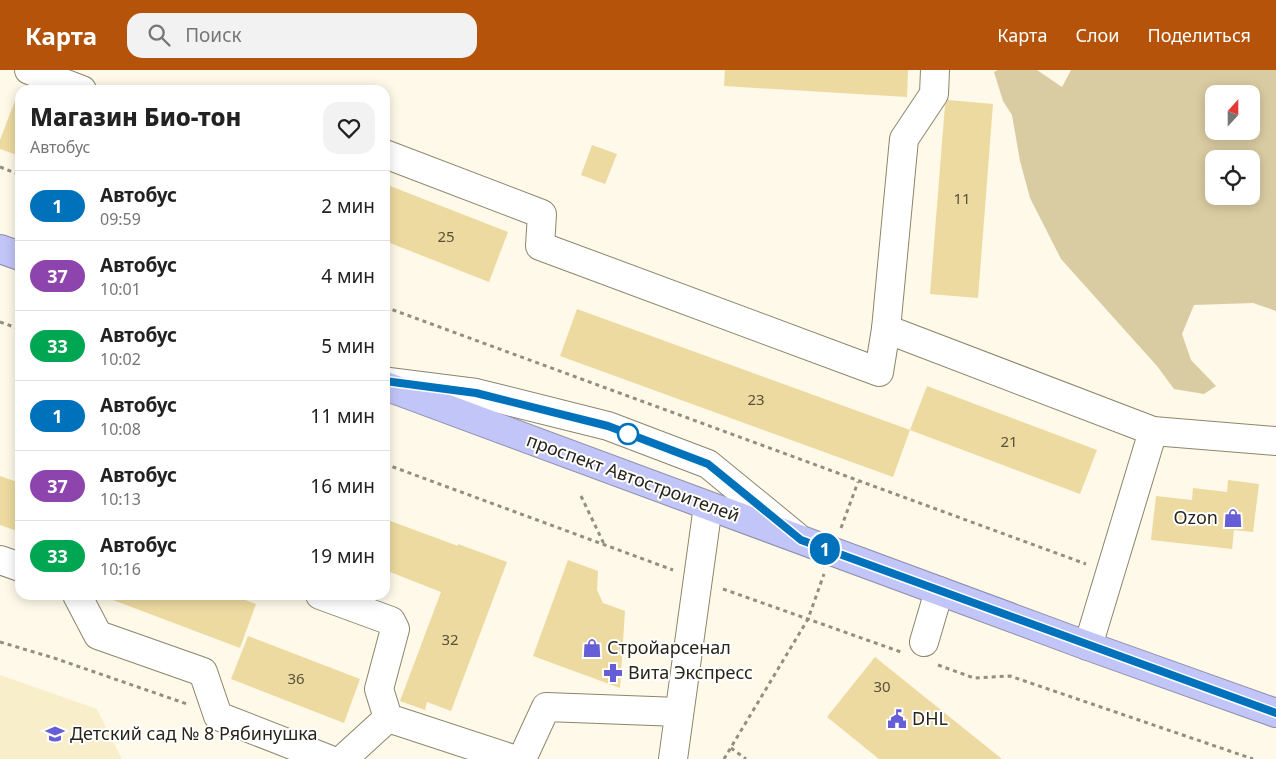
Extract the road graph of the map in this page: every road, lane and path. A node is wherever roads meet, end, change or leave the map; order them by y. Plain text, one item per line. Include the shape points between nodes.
1 (30, 70) edge
2 (935, 70) edge
3 (69, 85) edge
4 (390, 156) edge
5 (0, 167) edge
6 (15, 172) edge
7 (0, 249) edge
8 (15, 254) edge
9 (390, 309) edge
10 (0, 322) edge
11 (15, 327) edge
12 (886, 329) junction
13 (390, 382) edge
14 (390, 388) edge
15 (1153, 431) junction
16 (1276, 442) edge
17 (390, 466) edge
18 (858, 482) junction
19 (581, 496) dead end
20 (708, 506) junction
21 (801, 540) junction
22 (604, 544) junction
23 (832, 552) junction
24 (0, 560) edge
25 (15, 566) edge
26 (1110, 573) junction
27 (696, 580) junction
28 (939, 591) junction
29 (80, 600) edge
30 (334, 600) edge
31 (808, 619) junction
32 (0, 642) edge
33 (1088, 646) junction
34 (923, 654) junction
35 (679, 712) junction
36 (1276, 713) edge
37 (218, 716) junction
38 (388, 718) junction
39 (731, 748) junction
40 (676, 757) edge
41 (328, 759) edge
42 (343, 759) edge
43 (513, 759) edge
44 (522, 759) edge
45 (724, 759) edge
46 (746, 759) edge
47 (1254, 759) edge

1 - 3 street
2 - 12 street via 934,94 904,139
4 - 12 street via 542,214 540,246 879,372
5 - 6 path
7 - 8 highway
9 - 18 path
10 - 11 path
12 - 15 street
13 - 21 street via 476,393 608,426 699,460
14 - 20 highway, проспект Автостроителей
15 - 16 street
15 - 26 street
17 - 22 path
18 - 23 path
18 - 26 path
19 - 22 path
20 - 21 highway, проспект Автостроителей
20 - 27 street
21 - 23 highway, проспект Автостроителей
22 - 27 path
23 - 28 highway, проспект Автостроителей
23 - 31 path
24 - 25 street
26 - 33 street
27 - 31 path
27 - 35 street
28 - 33 highway, проспект Автостроителей
28 - 34 street
29 - 37 street via 98,635 203,672
30 - 38 street via 391,621 395,630 379,689
31 - 34 path
31 - 39 path
32 - 37 path
33 - 36 highway, проспект Автостроителей
34 - 47 path via 974,678 1010,676
35 - 40 street
35 - 44 street via 546,707
37 - 41 street
38 - 42 street
38 - 43 street
39 - 45 path
39 - 46 path

